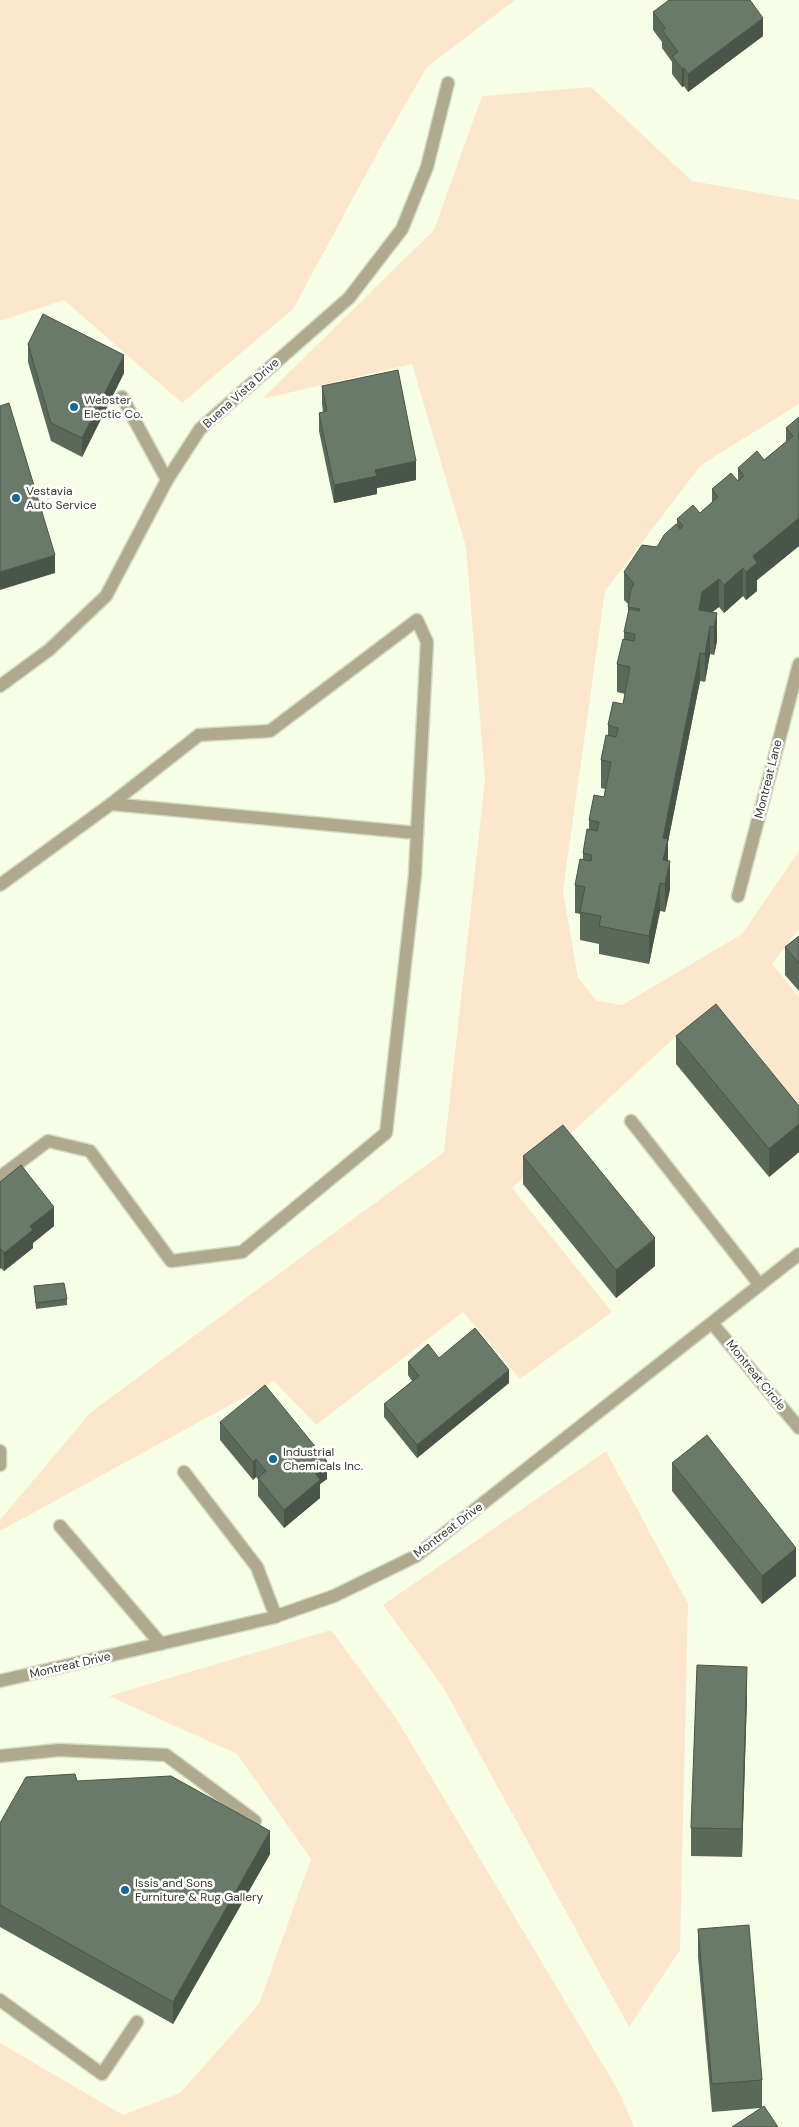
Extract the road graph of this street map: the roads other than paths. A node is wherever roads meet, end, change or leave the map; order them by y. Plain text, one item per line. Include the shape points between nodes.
1 (448, 82) dead end
2 (122, 397) dead end
3 (167, 480) junction
4 (799, 664) edge
5 (0, 686) edge
6 (111, 804) junction
7 (416, 833) junction
8 (0, 885) edge
9 (738, 896) dead end
10 (631, 1120) dead end
11 (0, 1177) edge
12 (798, 1257) edge
13 (760, 1285) junction
14 (712, 1322) junction
15 (799, 1428) edge
16 (0, 1451) edge
17 (0, 1465) edge
18 (184, 1472) dead end
19 (60, 1526) dead end
20 (276, 1617) junction
21 (161, 1644) junction
22 (0, 1681) edge
23 (0, 1756) edge
24 (255, 1821) edge
25 (0, 2000) edge
26 (136, 2022) dead end

1 - 3 street, Buena Vista Drive via 427,167 402,229 349,298 200,429
2 - 3 street
3 - 5 street, Buena Vista Drive via 106,596 49,650
4 - 9 street, Montreat Lane
6 - 7 street
6 - 7 street via 199,735 270,730 417,620 427,642
6 - 8 street
7 - 11 street via 415,875 386,1132 257,1240 242,1252 171,1261 90,1151 48,1141
10 - 13 street
12 - 13 street, Montreat Drive
13 - 14 street, Montreat Drive
14 - 15 street, Montreat Circle
14 - 20 street, Montreat Drive via 416,1556 334,1596
16 - 17 street
18 - 20 street via 257,1567
19 - 21 street
20 - 21 street, Montreat Drive
21 - 22 street, Montreat Drive
23 - 24 street via 59,1750 166,1755
25 - 26 street via 102,2074

